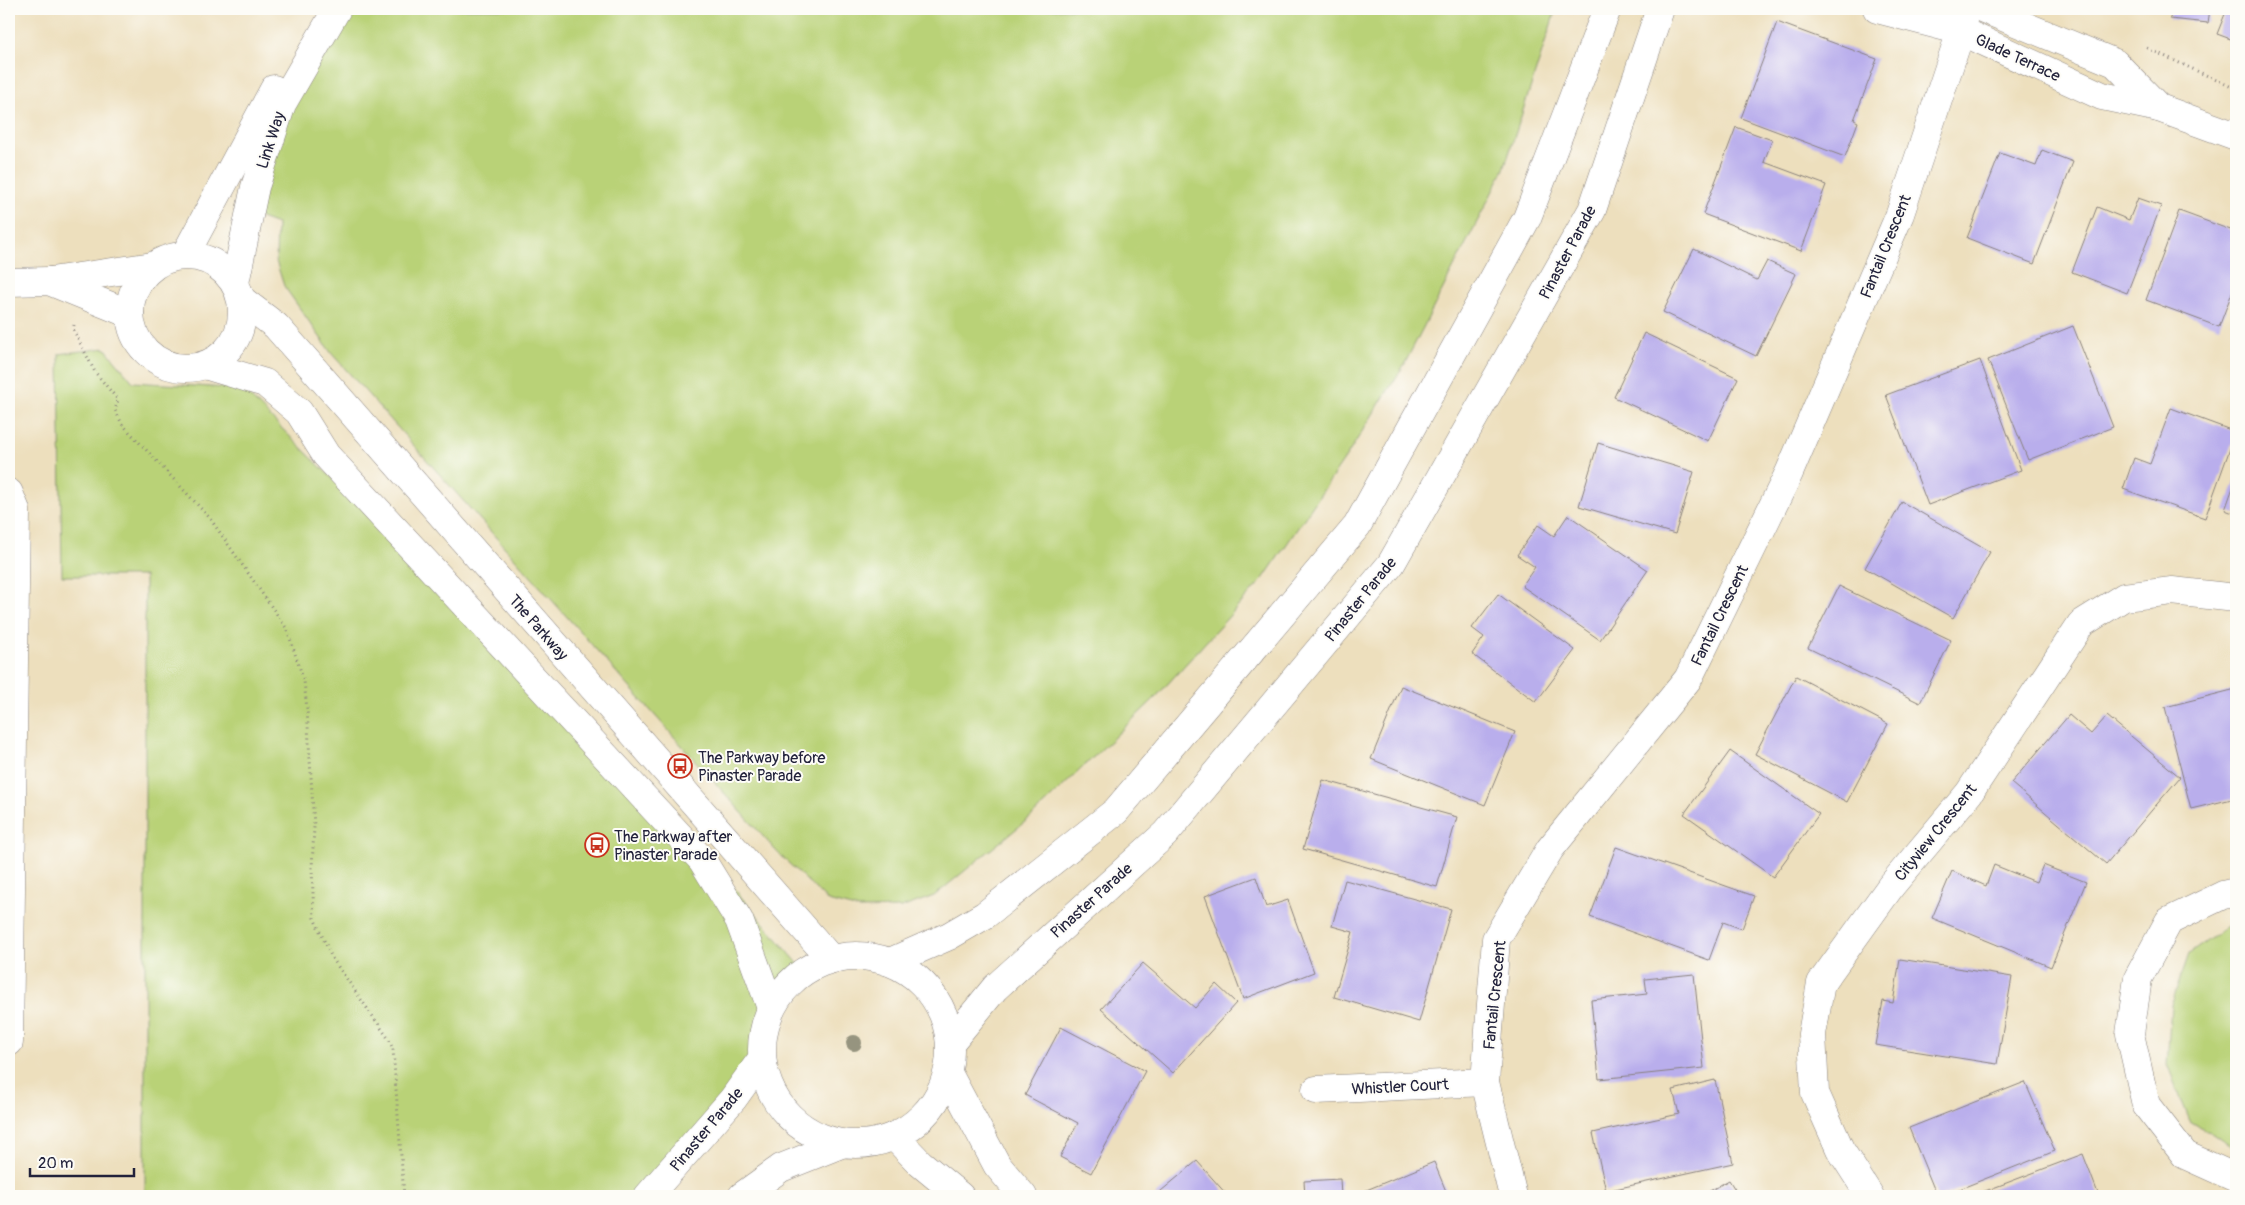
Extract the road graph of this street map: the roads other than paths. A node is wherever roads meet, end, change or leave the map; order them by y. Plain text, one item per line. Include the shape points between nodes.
1 (316, 9) edge
2 (336, 9) edge
3 (1607, 9) edge
4 (1660, 9) edge
5 (1877, 9) edge
6 (1984, 9) edge
7 (1963, 20) edge
8 (2159, 108) junction
9 (2236, 136) edge
10 (185, 255) junction
11 (153, 266) junction
12 (50, 281) junction
13 (9, 282) edge
14 (239, 291) junction
15 (130, 314) junction
16 (205, 366) junction
17 (9, 493) edge
18 (2236, 598) edge
19 (2236, 892) edge
20 (831, 959) junction
21 (890, 962) junction
22 (770, 1008) junction
23 (9, 1042) edge
24 (950, 1044) junction
25 (761, 1060) junction
26 (948, 1073) junction
27 (1485, 1082) junction
28 (1316, 1090) dead end
29 (894, 1136) junction
30 (841, 1144) junction
31 (2236, 1178) edge
32 (648, 1196) edge
33 (742, 1196) edge
34 (960, 1196) edge
35 (1024, 1196) edge
36 (1513, 1196) edge
37 (1870, 1196) edge

1 - 10 street, Link Way
2 - 14 street, Link Way via 282,104 255,187
3 - 21 street via 1528,218 1357,526 1116,810 985,916
4 - 24 street, Pinaster Parade via 1592,210 1391,564 1164,834 995,988
5 - 7 street, Glade Terrace
6 - 8 street, Glade Terrace via 2114,63
7 - 8 street, Glade Terrace via 2102,96
7 - 27 street, Fantail Crescent via 1900,214 1788,473 1688,679 1550,849 1496,938
8 - 9 street, Glade Terrace
10 - 11 street
10 - 14 street via 205,258 222,268
11 - 12 street
11 - 15 street via 136,288
12 - 13 street
12 - 15 street
14 - 16 street via 239,333 231,347
14 - 20 street, The Parkway via 276,326
15 - 16 street via 136,336 149,354 175,367
16 - 22 street via 265,383 299,412 326,455 702,860 739,920
17 - 23 street via 16,510
18 - 37 street, Cityview Crescent via 2172,591 2124,597 2081,624 1969,793 1891,886 1821,983 1812,1034 1815,1093 1840,1149
19 - 31 street via 2169,921 2138,978 2130,1034 2146,1105 2186,1155
20 - 21 street via 861,956
20 - 22 street via 806,970 785,986
21 - 24 street via 913,976 932,994 944,1018
22 - 25 street via 762,1034
24 - 26 street
25 - 30 street via 770,1090 787,1116 812,1134
25 - 32 street, Pinaster Parade via 733,1099
26 - 29 street via 936,1100 917,1122
26 - 35 street via 997,1165
27 - 28 street, Whistler Court
27 - 36 street, Fantail Crescent
29 - 30 street via 868,1144
29 - 34 street
30 - 33 street via 781,1168

